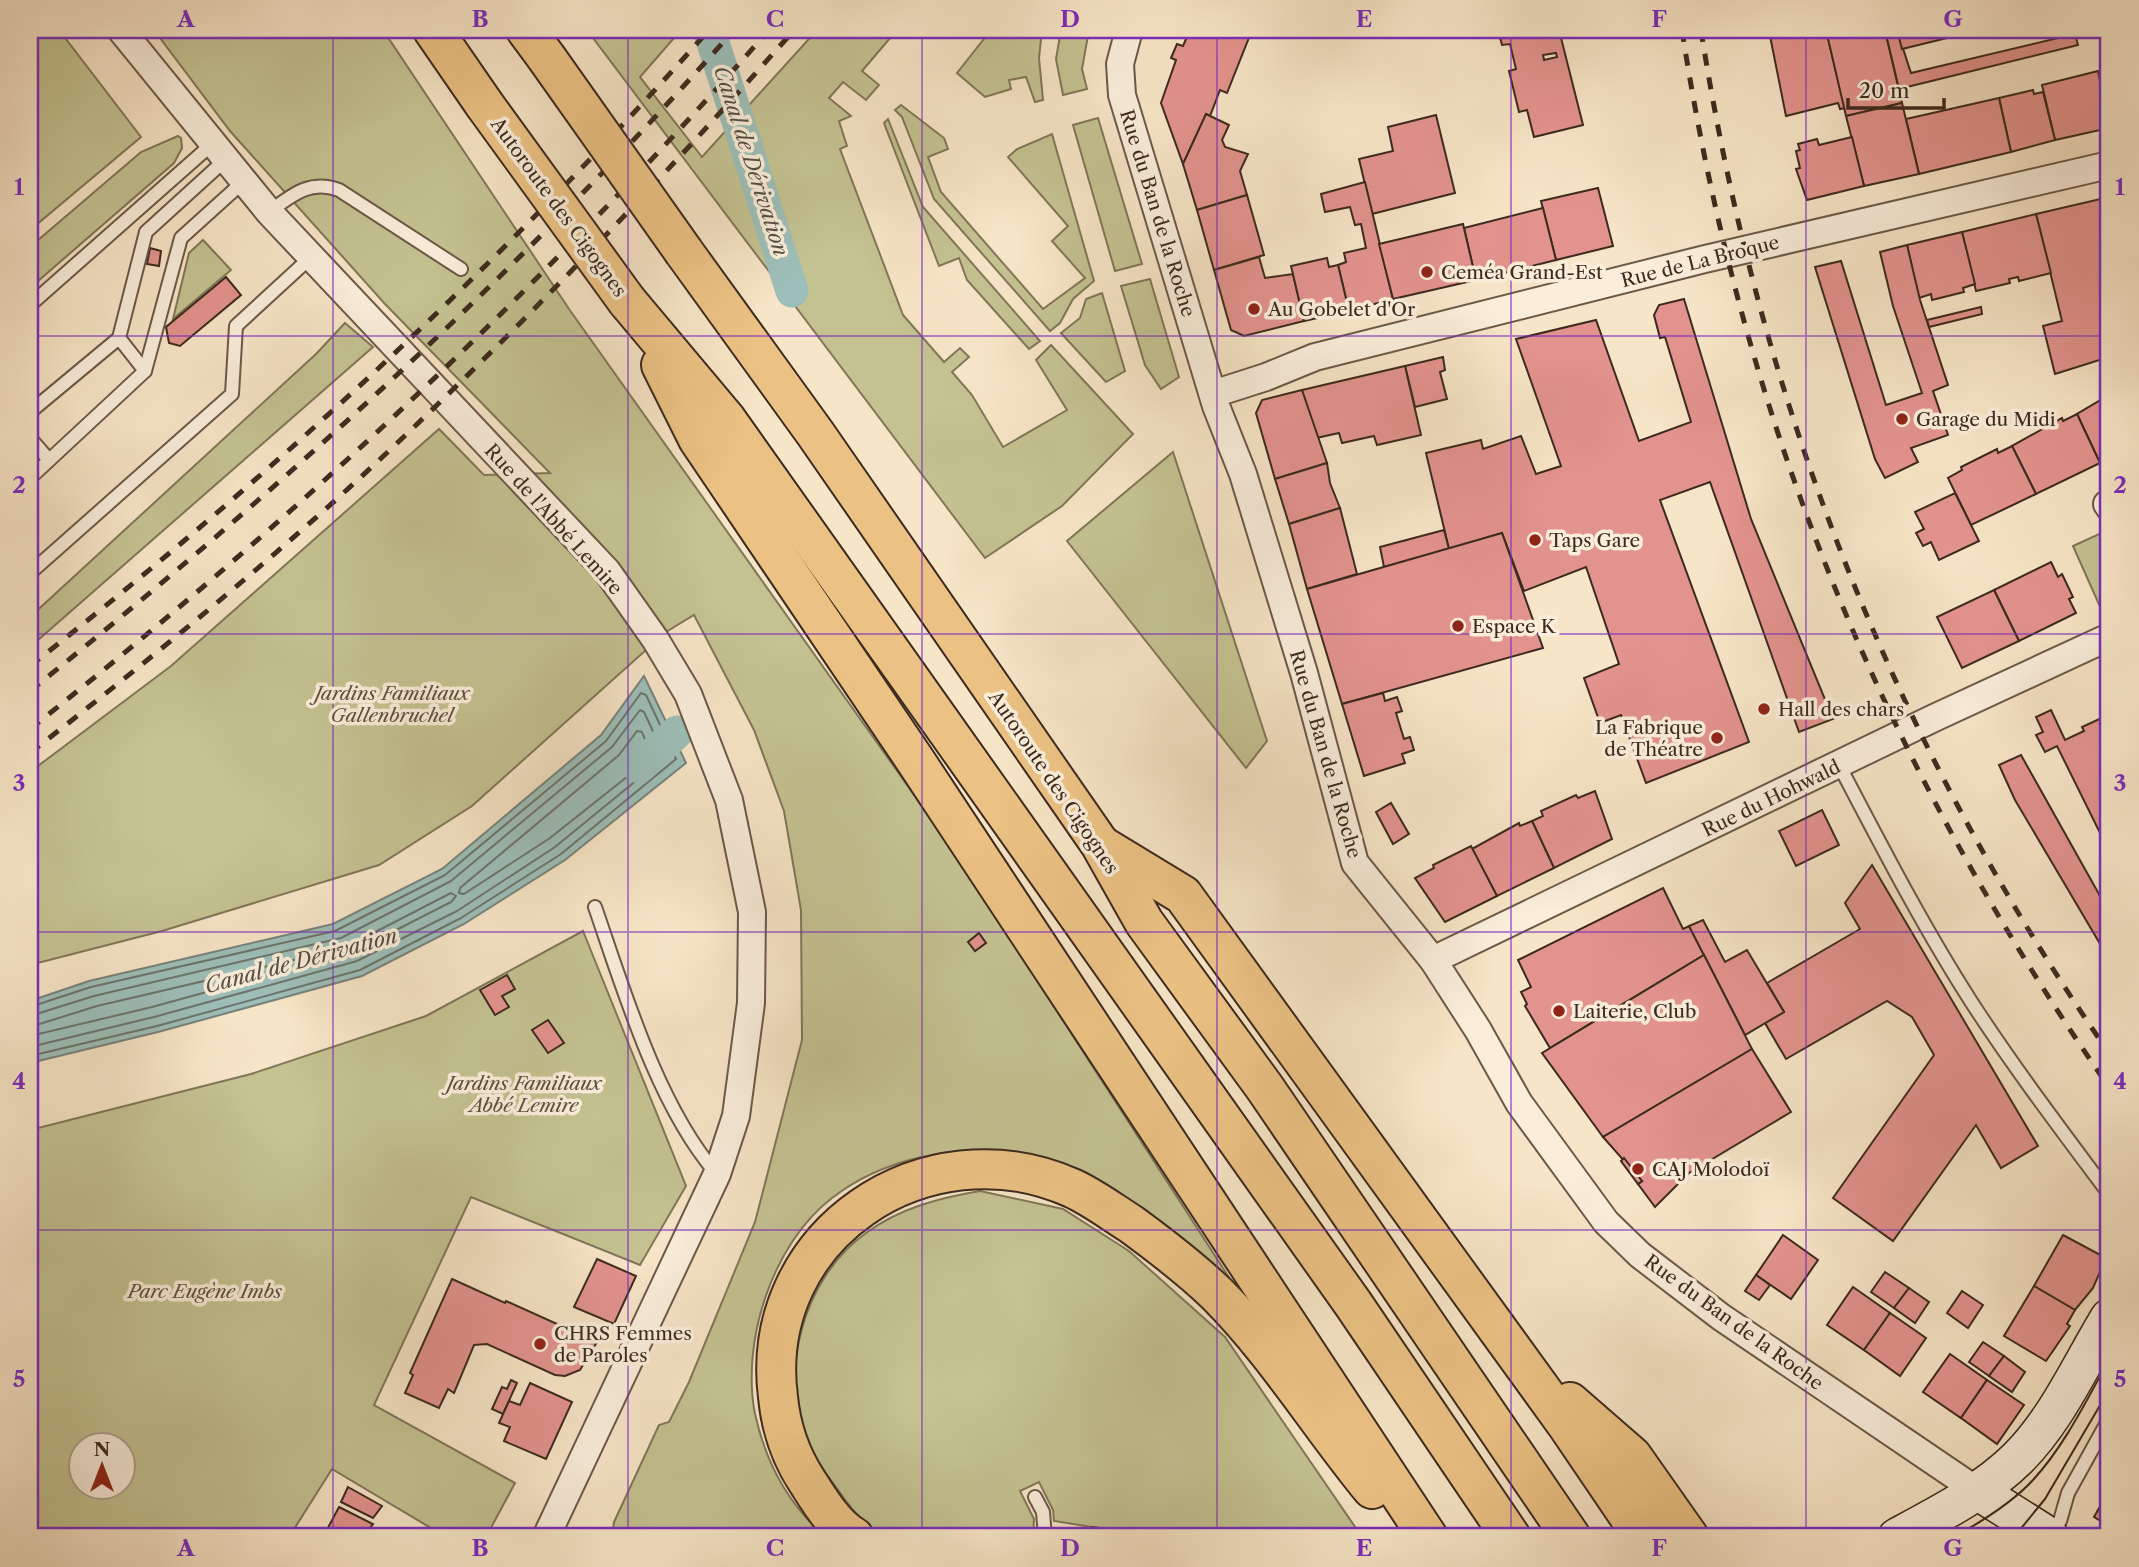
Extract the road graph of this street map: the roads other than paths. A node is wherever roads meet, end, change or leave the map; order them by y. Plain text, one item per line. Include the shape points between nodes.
1 (121, 30) edge
2 (433, 30) edge
3 (1129, 30) edge
4 (536, 43) edge
5 (218, 153) junction
6 (2109, 165) edge
7 (243, 182) junction
8 (269, 212) junction
9 (311, 257) junction
10 (461, 269) dead end
11 (30, 305) edge
12 (630, 305) junction
13 (119, 338) junction
14 (145, 371) junction
15 (1213, 394) junction
16 (30, 412) edge
17 (30, 438) edge
18 (49, 460) junction
19 (30, 478) edge
20 (30, 573) edge
21 (2109, 637) edge
22 (1839, 765) junction
23 (1100, 844) junction
24 (595, 907) dead end
25 (1433, 960) junction
26 (718, 1174) junction
27 (2109, 1194) edge
28 (2109, 1318) edge
29 (1510, 1350) junction
30 (2109, 1419) edge
31 (1976, 1490) junction
32 (1035, 1497) dead end
33 (546, 1537) edge
34 (854, 1537) edge
35 (1045, 1537) edge
36 (1413, 1537) edge
37 (1428, 1537) edge
38 (1511, 1537) edge
39 (1571, 1537) edge
40 (1643, 1537) edge
41 (1689, 1537) edge
42 (1897, 1537) edge
43 (2049, 1537) edge

1 - 5 street, Rue de l'Abbé Lemire
2 - 12 highway, Autoroute des Cigognes, bridge
3 - 15 street, Rue du Ban de la Roche via 1120,64 1122,95
4 - 23 highway, Autoroute des Cigognes, bridge via 815,433
5 - 7 street, Rue de l'Abbé Lemire
5 - 11 lane
5 - 13 lane via 146,232
6 - 15 street, Rue de La Broque via 1328,353
7 - 8 street, Rue de l'Abbé Lemire
7 - 14 lane via 181,238
8 - 9 street, Rue de l'Abbé Lemire
8 - 10 lane via 300,190 327,185
9 - 20 lane via 236,326 232,394
9 - 26 street, Rue de l'Abbé Lemire via 607,571 688,694 729,800 752,912 751,1003 736,1116
12 - 37 highway via 698,439 948,808
12 - 38 highway via 726,419 1354,1305
13 - 14 lane
13 - 16 lane
14 - 18 lane
15 - 25 street, Rue du Ban de la Roche via 1243,474 1304,673 1354,863
17 - 18 lane
18 - 19 lane
21 - 22 street, Rue du Hohwald
22 - 25 street, Rue du Hohwald
22 - 27 lane via 1971,1000 2022,1078
23 - 29 highway via 1183,895
23 - 39 highway, Autoroute des Cigognes via 1144,922 1265,1088
24 - 26 lane via 635,1024 692,1145
25 - 31 street, Rue du Ban de la Roche via 1519,1103 1606,1222 1721,1317
26 - 33 street, Rue de l'Abbé Lemire
28 - 31 main road via 2041,1431 2019,1457
29 - 40 highway
29 - 41 highway via 1632,1456
30 - 43 lane
31 - 42 main road
31 - 43 main road
32 - 35 lane via 1044,1512
34 - 36 highway via 827,1512 797,1466 783,1431 774,1372 779,1325 801,1272 851,1213 892,1189 964,1170 1033,1176 1072,1188 1173,1254 1219,1296

